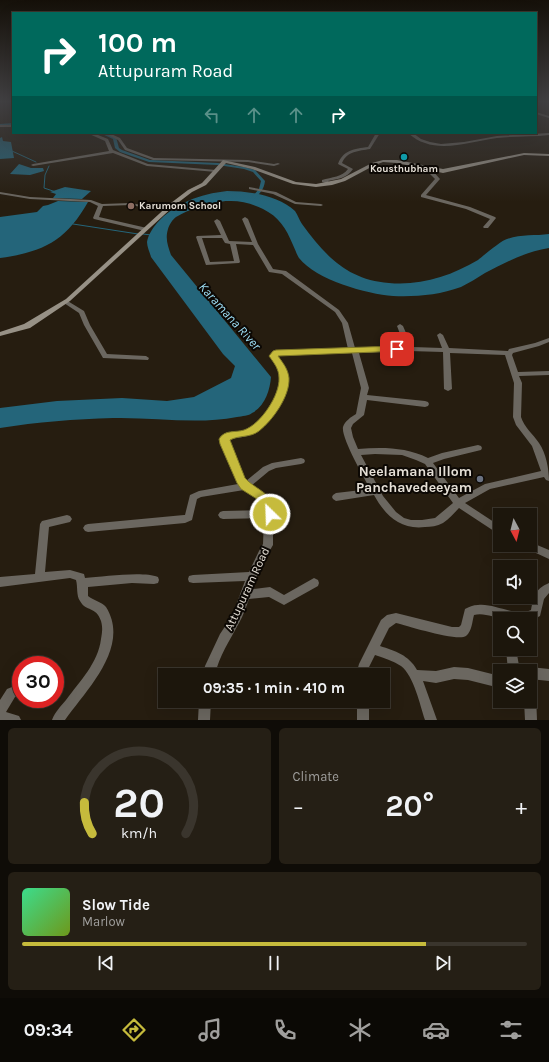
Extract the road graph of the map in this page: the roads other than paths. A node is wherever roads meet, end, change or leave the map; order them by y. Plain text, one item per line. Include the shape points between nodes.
1 (93, 135) edge
2 (110, 135) edge
3 (377, 135) edge
4 (413, 135) edge
5 (539, 135) edge
6 (112, 152) junction
7 (549, 154) edge
8 (278, 164) dead end
9 (33, 165) dead end
10 (220, 166) junction
11 (429, 170) junction
12 (328, 183) junction
13 (251, 188) dead end
14 (0, 193) edge
15 (101, 205) junction
16 (321, 205) dead end
17 (166, 211) junction
18 (245, 219) dead end
19 (217, 221) dead end
20 (486, 227) dead end
21 (145, 230) junction
22 (224, 236) junction
23 (233, 243) junction
24 (255, 244) junction
25 (66, 302) junction
26 (400, 326) dead end
27 (0, 334) edge
28 (440, 335) dead end
29 (549, 340) edge
30 (409, 349) junction
31 (353, 350) junction
32 (446, 350) junction
33 (509, 353) junction
34 (146, 358) dead end
35 (549, 373) edge
36 (515, 374) junction
37 (448, 389) dead end
38 (364, 397) junction
39 (425, 404) dead end
40 (478, 448) dead end
41 (356, 452) junction
42 (300, 461) dead end
43 (428, 462) junction
44 (547, 475) edge
45 (245, 486) junction
46 (377, 491) junction
47 (336, 497) dead end
48 (458, 503) junction
49 (270, 514) junction
50 (224, 515) dead end
51 (67, 519) dead end
52 (493, 526) edge
53 (88, 528) dead end
54 (537, 549) edge
55 (549, 555) edge
56 (40, 576) junction
57 (252, 576) junction
58 (193, 579) dead end
59 (154, 580) dead end
60 (0, 582) edge
61 (314, 582) dead end
62 (83, 583) junction
63 (549, 588) edge
64 (246, 595) junction
65 (536, 612) edge
66 (493, 613) edge
67 (372, 649) junction
68 (211, 668) edge
69 (364, 668) edge
70 (537, 674) edge
71 (416, 675) junction
72 (549, 675) edge
73 (493, 680) edge
74 (12, 693) edge
75 (205, 708) edge
76 (363, 708) edge
77 (531, 708) edge
78 (0, 711) edge
79 (0, 716) edge
80 (16, 720) edge
81 (58, 720) edge
82 (204, 720) edge
83 (364, 720) edge
84 (432, 720) edge
85 (531, 720) edge

1 - 6 street via 107,140
2 - 10 street via 120,139 126,149 153,159
3 - 12 street via 369,148 346,153 340,164 351,169 350,172 324,181
4 - 5 street via 424,141 444,144
6 - 9 street
6 - 10 street via 147,165
7 - 11 main road via 524,154 458,169
8 - 10 street via 274,166 255,162
10 - 12 main road via 262,170 286,181 300,184
10 - 17 main road via 204,184 186,193
11 - 12 main road via 400,162 383,161 366,167 349,178
11 - 20 street via 438,179 423,196 468,208 493,218
13 - 16 street via 269,192 295,203
14 - 15 street via 40,199 78,200
15 - 17 street via 131,204
15 - 21 street via 96,218
17 - 21 main road
18 - 24 street
19 - 22 street
21 - 25 main road
22 - 23 street via 227,242
22 - 23 street via 197,237 208,264 237,262
23 - 24 street
24 - 31 street via 271,271 284,272 337,311 345,323
25 - 27 main road via 27,326
25 - 34 street via 82,312 105,356
26 - 30 street
28 - 32 street
29 - 33 street
30 - 31 street, Attupuram Road
30 - 32 street, Attupuram Road
31 - 38 street via 363,378
31 - 45 street, Attupuram Road via 276,353 273,356 282,367 284,379 282,392 274,408 255,429 224,439 240,480
32 - 33 street, Attupuram Road
32 - 37 street
33 - 36 street
35 - 36 street
36 - 44 street via 518,384 517,417 536,445
38 - 39 street
38 - 41 street via 360,415 348,428
40 - 43 street via 442,456
41 - 43 street via 398,451 412,454
41 - 46 street
42 - 45 street via 266,469
43 - 48 street
44 - 48 street via 488,486
45 - 49 street, Attupuram Road via 264,498 269,505
45 - 53 street via 193,497 189,517 185,519
46 - 47 street
46 - 48 street via 393,517 415,525 439,520
48 - 52 street
49 - 50 street
49 - 57 street, Attupuram Road via 268,544
51 - 56 street via 45,524
54 - 55 street
56 - 60 street
56 - 62 street via 70,574 80,577
57 - 58 street
57 - 64 street, Attupuram Road
59 - 62 street
61 - 64 street via 284,600 270,592
62 - 81 street via 84,601 101,609 108,629 100,661
63 - 65 street via 544,590 539,598
64 - 68 street, Attupuram Road
66 - 67 street via 481,609 468,612 466,627 462,632 452,632 396,618 390,619
67 - 69 street
67 - 71 street via 402,660
70 - 72 street
71 - 73 street via 436,677 454,673
71 - 84 street
74 - 78 street
75 - 82 street
76 - 83 street
77 - 85 street
79 - 80 street

